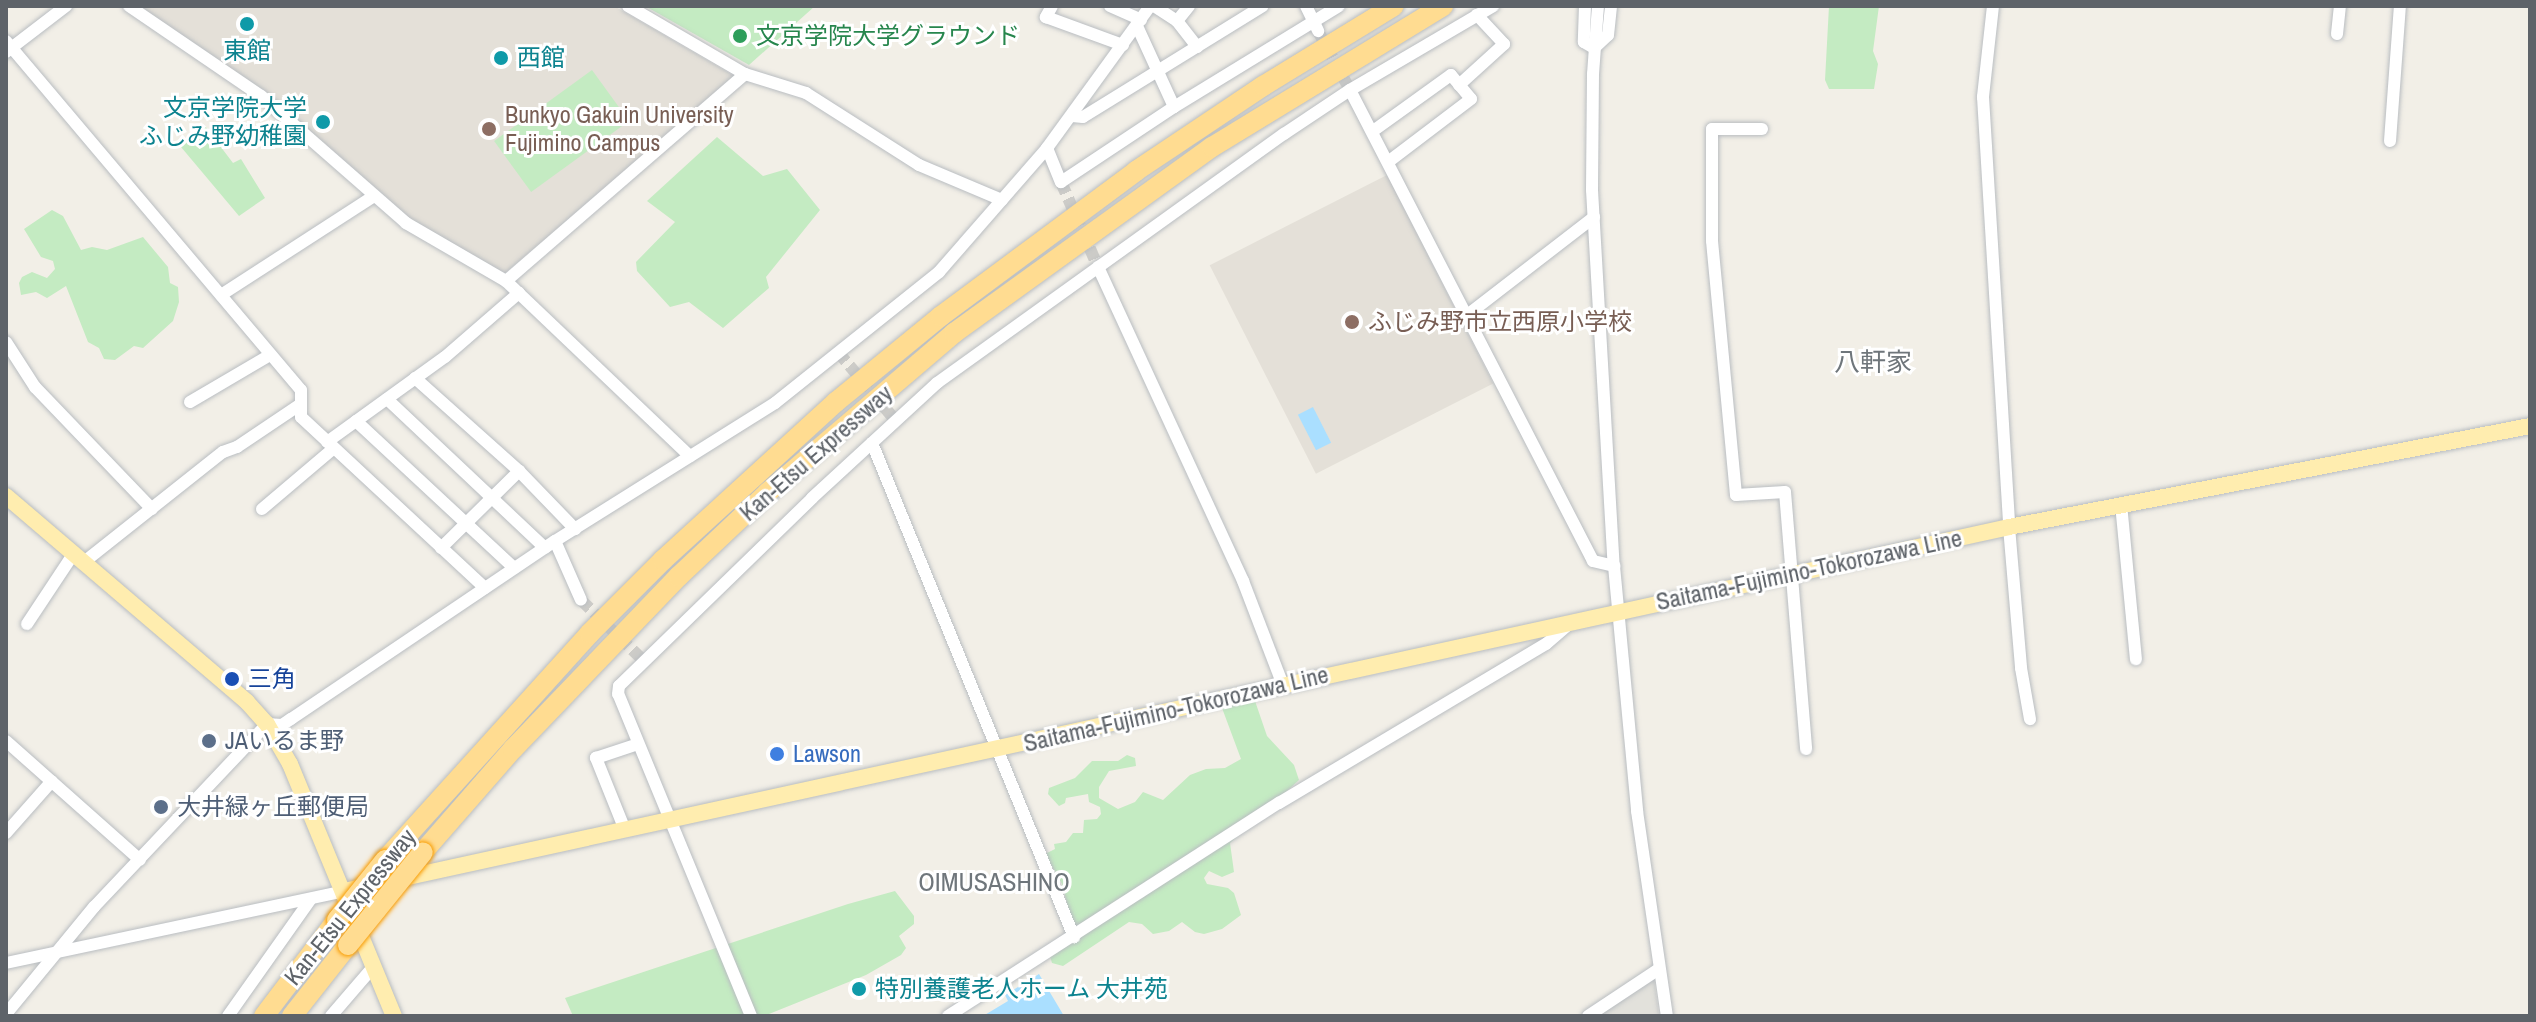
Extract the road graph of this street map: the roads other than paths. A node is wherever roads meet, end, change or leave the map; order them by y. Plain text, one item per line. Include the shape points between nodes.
1 (66, 6) edge
2 (129, 6) edge
3 (628, 6) edge
4 (1052, 6) edge
5 (1110, 6) edge
6 (1152, 6) edge
7 (1189, 6) edge
8 (1263, 6) edge
9 (1306, 6) edge
10 (1339, 6) edge
11 (1394, 6) edge
12 (1443, 6) edge
13 (1493, 6) edge
14 (1585, 6) edge
15 (1598, 6) edge
16 (1611, 6) edge
17 (1993, 6) edge
18 (2340, 6) edge
19 (2400, 6) edge
20 (1477, 15) junction
21 (1177, 21) junction
22 (1139, 23) junction
23 (1315, 26) junction
24 (2337, 34) dead end
25 (1123, 45) junction
26 (8, 47) edge
27 (1197, 47) junction
28 (1594, 48) junction
29 (1159, 70) junction
30 (745, 74) junction
31 (1459, 85) junction
32 (1350, 90) junction
33 (1174, 107) junction
34 (1072, 116) junction
35 (1762, 129) dead end
36 (1373, 131) junction
37 (2390, 141) dead end
38 (1047, 148) junction
39 (1388, 162) junction
40 (374, 196) junction
41 (1002, 200) junction
42 (1594, 217) junction
43 (1098, 267) junction
44 (506, 281) junction
45 (519, 293) junction
46 (221, 295) junction
47 (1466, 316) junction
48 (6, 342) edge
49 (270, 355) junction
50 (415, 378) junction
51 (387, 399) junction
52 (190, 402) dead end
53 (301, 404) junction
54 (356, 421) junction
55 (2530, 426) edge
56 (872, 443) junction
57 (331, 445) junction
58 (690, 456) junction
59 (519, 471) junction
60 (6, 496) edge
61 (492, 496) junction
62 (2121, 504) junction
63 (152, 509) junction
64 (262, 509) dead end
65 (466, 522) junction
66 (2009, 527) junction
67 (575, 529) junction
68 (550, 545) junction
69 (441, 548) junction
70 (79, 558) junction
71 (1614, 566) junction
72 (514, 568) junction
73 (1792, 573) junction
74 (485, 588) junction
75 (581, 600) tunnel mouth
76 (1620, 610) junction
77 (1573, 620) junction
78 (27, 624) dead end
79 (2136, 659) dead end
80 (1283, 685) junction
81 (2030, 719) dead end
82 (267, 724) junction
83 (6, 741) edge
84 (638, 744) junction
85 (999, 748) junction
86 (1806, 749) dead end
87 (52, 781) junction
88 (672, 821) junction
89 (625, 830) junction
90 (6, 833) edge
91 (140, 860) junction
92 (344, 891) junction
93 (310, 900) junction
94 (1074, 937) junction
95 (57, 952) junction
96 (6, 963) edge
97 (374, 966) junction
98 (1659, 969) junction
99 (6, 1014) edge
100 (228, 1016) edge
101 (264, 1016) edge
102 (292, 1016) edge
103 (331, 1016) edge
104 (394, 1016) edge
105 (751, 1016) edge
106 (948, 1016) edge
107 (1588, 1016) edge
108 (1667, 1016) edge

1 - 26 street
2 - 40 street via 261,96
3 - 30 street
4 - 25 street via 1046,17
5 - 22 street
6 - 21 street
6 - 22 street
7 - 21 street
8 - 27 street
9 - 23 street
10 - 23 street
11 - 101 highway, Kan-Etsu Expressway, bridge via 1136,171 941,316 836,402 590,633 385,860
12 - 102 highway, Kan-Etsu Expressway, bridge via 1212,147 954,333 768,492 679,576 513,749
13 - 20 street
14 - 28 street via 1584,42
15 - 28 street
16 - 28 street via 1608,35
17 - 66 street via 1983,97
18 - 24 street
19 - 37 street
20 - 31 street via 1504,44
20 - 32 street
21 - 27 street
22 - 25 street
22 - 29 street
23 - 33 street
25 - 34 street
26 - 46 street
27 - 29 street
28 - 42 street
29 - 33 street
29 - 34 street via 1083,117
30 - 41 street via 806,93 919,165
30 - 44 street
31 - 36 street via 1451,75
31 - 39 street via 1471,99
32 - 36 street
32 - 43 street
33 - 38 street via 1061,182
34 - 38 street
35 - 73 street via 1712,129 1712,241 1736,495 1785,492
36 - 39 street
38 - 41 street
39 - 47 street
40 - 44 street via 406,223
40 - 46 street
41 - 58 street via 939,272 775,403
42 - 47 street
42 - 71 street
43 - 56 street via 937,383
43 - 80 street via 1243,581
44 - 45 street
45 - 50 street
45 - 58 street
46 - 49 street
47 - 71 street via 1593,561
48 - 63 street via 35,387
49 - 52 street
49 - 53 street via 301,390
50 - 51 street
50 - 59 street
51 - 54 street
51 - 61 street
53 - 57 street via 301,417
53 - 63 street via 223,452
54 - 57 street
54 - 65 street
55 - 62 main road, Saitama-Fujimino-Tokorozawa Line
56 - 84 street via 619,686
56 - 85 street
57 - 64 street
57 - 69 street
58 - 67 street
59 - 61 street
59 - 67 street
60 - 70 main road
61 - 65 street
61 - 68 street
62 - 66 main road, Saitama-Fujimino-Tokorozawa Line
62 - 79 street
63 - 70 street
65 - 69 street
65 - 72 street
66 - 73 main road, Saitama-Fujimino-Tokorozawa Line
66 - 81 street
67 - 68 street
68 - 72 street
68 - 75 street
69 - 74 street
70 - 78 street
70 - 82 main road
71 - 76 street
72 - 74 street
73 - 76 main road, Saitama-Fujimino-Tokorozawa Line
73 - 86 street
74 - 82 street via 282,725
76 - 77 main road, Saitama-Fujimino-Tokorozawa Line
76 - 98 street via 1637,811
77 - 80 main road, Saitama-Fujimino-Tokorozawa Line
77 - 94 street via 1546,644 1279,803
80 - 85 main road, Saitama-Fujimino-Tokorozawa Line
82 - 91 street
82 - 92 main road via 290,764
83 - 87 street
84 - 88 street
84 - 89 street via 596,758
85 - 88 main road, Saitama-Fujimino-Tokorozawa Line
85 - 94 street
87 - 90 street
87 - 91 street
88 - 89 main road, Saitama-Fujimino-Tokorozawa Line
88 - 105 street
89 - 92 main road, Saitama-Fujimino-Tokorozawa Line
91 - 95 street
92 - 93 street
92 - 97 main road
93 - 95 street
93 - 100 street
94 - 106 street
95 - 96 street
95 - 99 street
97 - 103 street
97 - 104 main road
98 - 107 street
98 - 108 street

